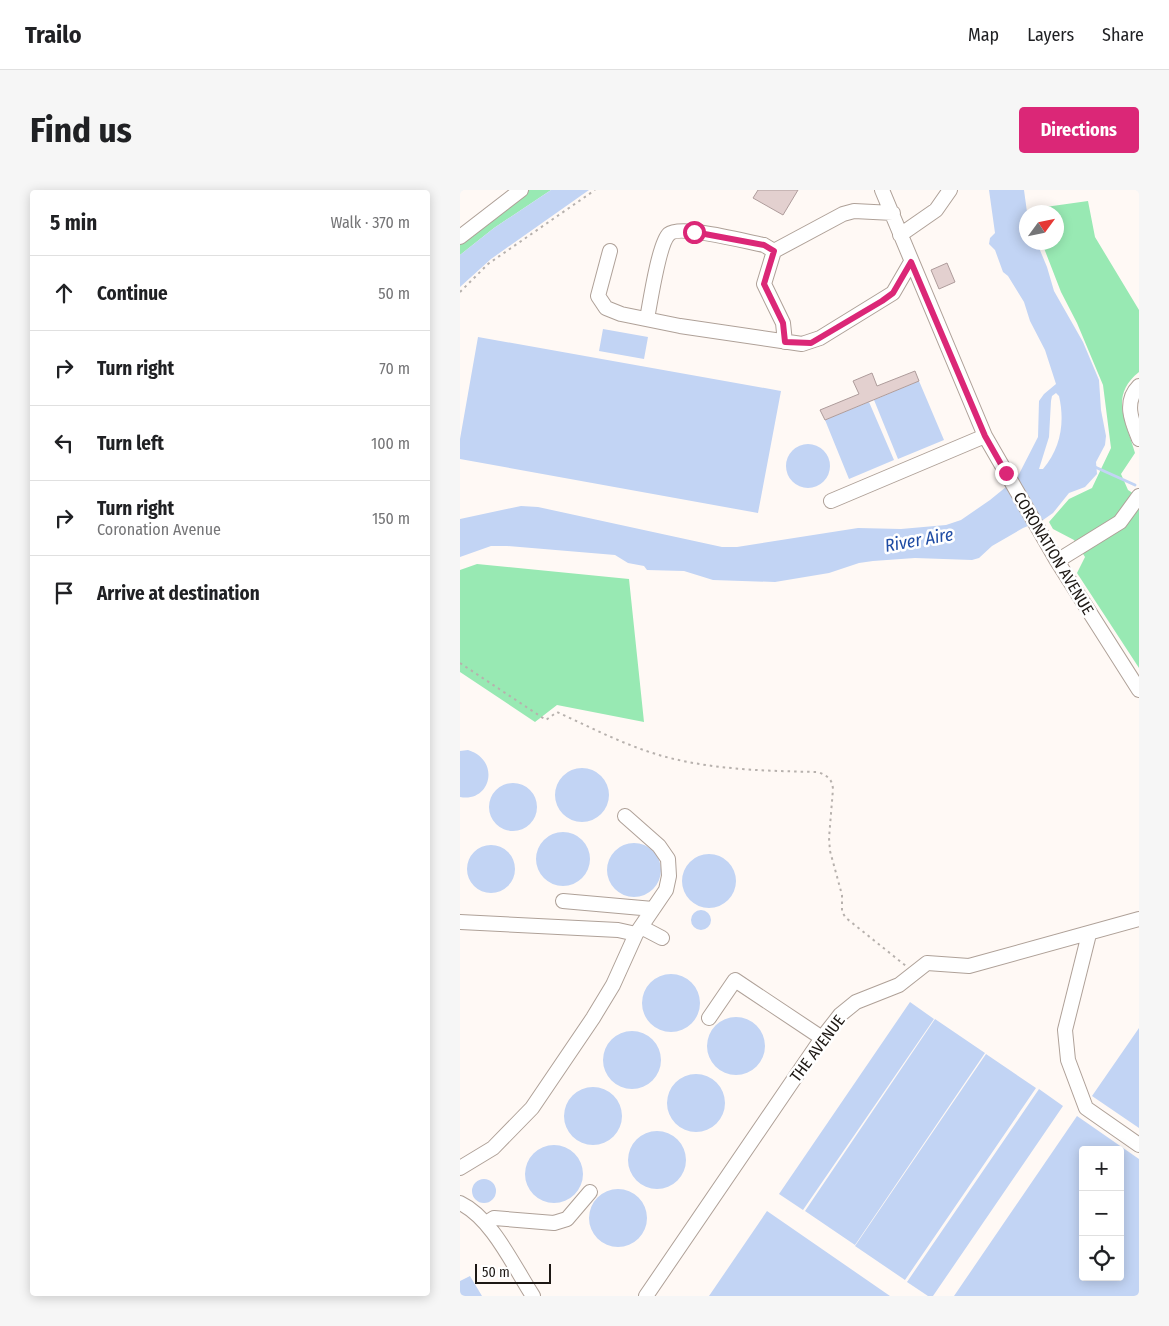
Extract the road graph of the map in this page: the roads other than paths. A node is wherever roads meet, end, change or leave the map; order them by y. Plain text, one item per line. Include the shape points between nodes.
1 (521, 190) edge
2 (882, 190) edge
3 (950, 190) edge
4 (893, 213) junction
5 (900, 235) junction
6 (460, 237) edge
7 (610, 251) dead end
8 (774, 251) junction
9 (911, 262) junction
10 (647, 319) junction
11 (785, 342) junction
12 (1139, 386) edge
13 (985, 436) junction
14 (1139, 439) edge
15 (1139, 496) edge
16 (831, 501) dead end
17 (1057, 561) junction
18 (1139, 690) edge
19 (625, 816) dead end
20 (562, 901) dead end
21 (653, 908) junction
22 (1139, 919) edge
23 (460, 922) edge
24 (638, 930) junction
25 (1089, 934) junction
26 (662, 938) dead end
27 (708, 1018) dead end
28 (822, 1038) junction
29 (1139, 1145) edge
30 (460, 1168) edge
31 (590, 1192) dead end
32 (460, 1203) edge
33 (486, 1223) junction
34 (533, 1296) edge
35 (646, 1296) edge

1 - 6 street
2 - 4 street, CORONATION AVENUE
3 - 5 street via 936,210
4 - 5 street, CORONATION AVENUE
4 - 8 street via 854,211 843,214
5 - 9 street, CORONATION AVENUE
7 - 10 street via 600,283 598,296 601,303 612,312
8 - 10 street via 764,245 675,230 663,244
8 - 11 street via 764,284 783,323
9 - 11 street via 893,293 882,301 811,343
9 - 13 street, CORONATION AVENUE
10 - 11 street
12 - 14 street via 1129,413
13 - 16 street
13 - 17 street, CORONATION AVENUE
15 - 17 street via 1120,522
17 - 18 street, CORONATION AVENUE
19 - 21 street via 659,846 668,859 670,876 666,890
20 - 21 street
21 - 24 street
22 - 25 street, THE AVENUE
23 - 24 street
24 - 26 street
24 - 30 street via 603,1002 532,1108 493,1148
25 - 28 street, THE AVENUE via 969,966 927,963 899,985 856,1002 840,1015
25 - 29 street via 1065,1030 1068,1060 1086,1108
27 - 28 street via 736,980
28 - 35 street, THE AVENUE
31 - 33 street via 567,1219 554,1223 494,1218
32 - 33 street
33 - 34 street

